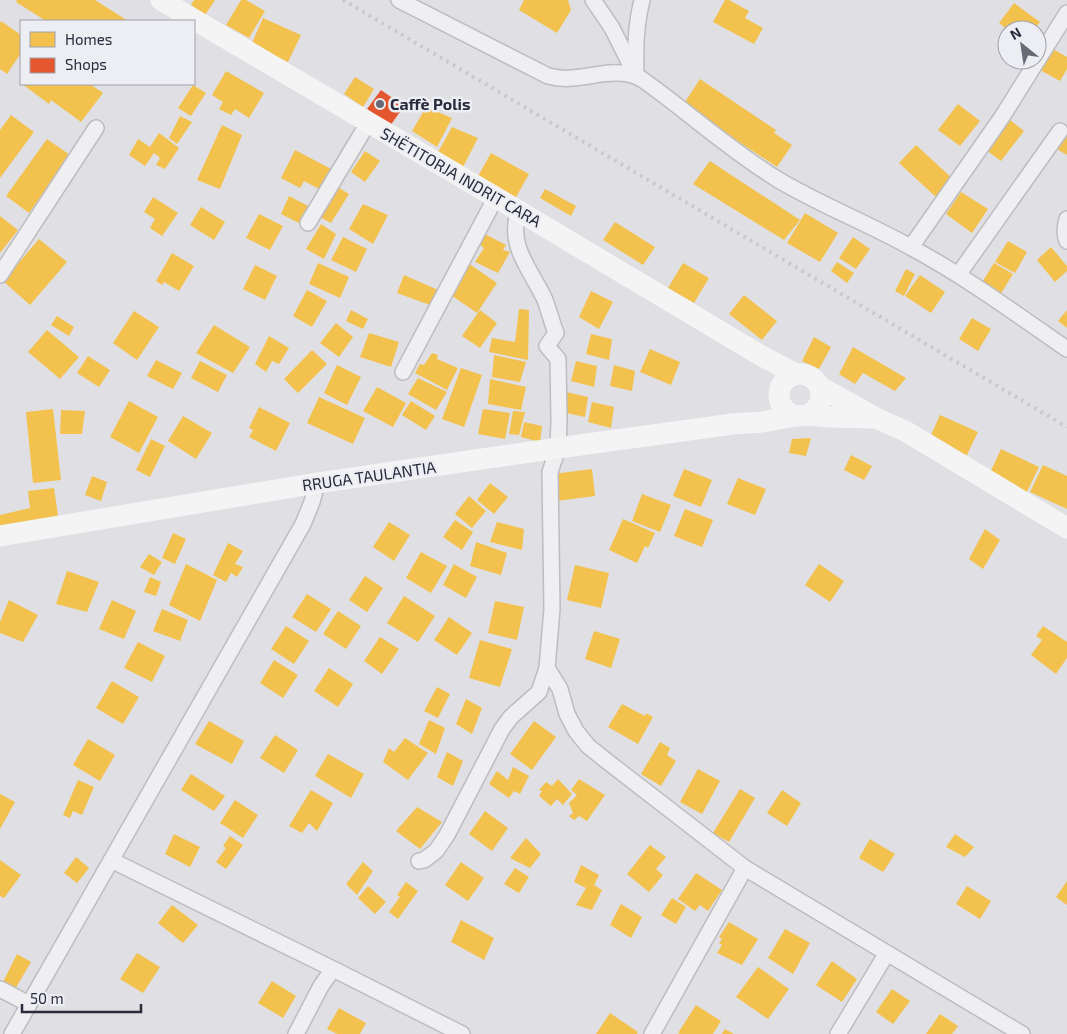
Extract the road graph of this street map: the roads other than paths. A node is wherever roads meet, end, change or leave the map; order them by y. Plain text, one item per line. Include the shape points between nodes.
1 (161, 0) edge
2 (399, 0) edge
3 (593, 0) edge
4 (642, 0) edge
5 (1067, 13) edge
6 (195, 20) edge
7 (195, 20) edge
8 (636, 76) junction
9 (368, 123) junction
10 (96, 128) dead end
11 (1060, 131) dead end
12 (496, 197) junction
13 (519, 211) junction
14 (1067, 219) edge
15 (308, 223) dead end
16 (1067, 241) edge
17 (911, 247) junction
18 (0, 275) edge
19 (958, 275) junction
20 (1067, 349) edge
21 (760, 355) junction
22 (404, 372) dead end
23 (796, 374) junction
24 (820, 387) junction
25 (779, 395) junction
26 (802, 415) junction
27 (876, 418) junction
28 (739, 424) junction
29 (558, 448) junction
30 (317, 484) junction
31 (1067, 528) edge
32 (0, 536) edge
33 (548, 668) junction
34 (111, 860) junction
35 (419, 861) dead end
36 (745, 868) junction
37 (887, 953) junction
38 (333, 969) junction
39 (0, 989) edge
40 (29, 1004) junction
41 (12, 1034) edge
42 (296, 1034) edge
43 (462, 1034) edge
44 (652, 1034) edge
45 (838, 1034) edge
46 (1022, 1034) edge

1 - 7 main road, SHËTITORJA INDRIT CARA
2 - 8 street via 548,76 572,78 622,73
3 - 8 street via 612,28
4 - 8 street via 635,48
5 - 17 street via 1002,117
6 - 9 main road, SHËTITORJA INDRIT CARA
8 - 17 street via 776,178
9 - 12 main road, SHËTITORJA INDRIT CARA
9 - 15 street
10 - 18 street
11 - 19 street
12 - 13 main road, SHËTITORJA INDRIT CARA
12 - 22 street
13 - 21 main road, SHËTITORJA INDRIT CARA
13 - 29 street via 515,230 524,264 545,300 556,334 547,346 558,359
14 - 16 street
17 - 19 street
19 - 20 street
21 - 23 main road, SHËTITORJA INDRIT CARA
21 - 25 main road
23 - 24 main road via 808,376
23 - 25 main road via 785,380
24 - 26 main road via 820,403 815,410
24 - 27 main road
25 - 26 main road via 788,413
25 - 28 main road, RRUGA TAULANTIA via 762,411
26 - 27 main road, RRUGA TAULANTIA
26 - 28 main road, RRUGA TAULANTIA
27 - 31 main road via 908,432
28 - 29 main road, RRUGA TAULANTIA
29 - 30 main road, RRUGA TAULANTIA
29 - 33 street via 550,472 552,609
30 - 32 main road, RRUGA TAULANTIA
30 - 34 street via 303,524
33 - 35 street via 539,692 502,729 436,851
33 - 36 street via 560,689 567,714 588,746
34 - 38 street
34 - 40 street
36 - 37 street
36 - 44 street
37 - 45 street
37 - 46 street
38 - 42 street
38 - 43 street
39 - 40 street
40 - 41 street

